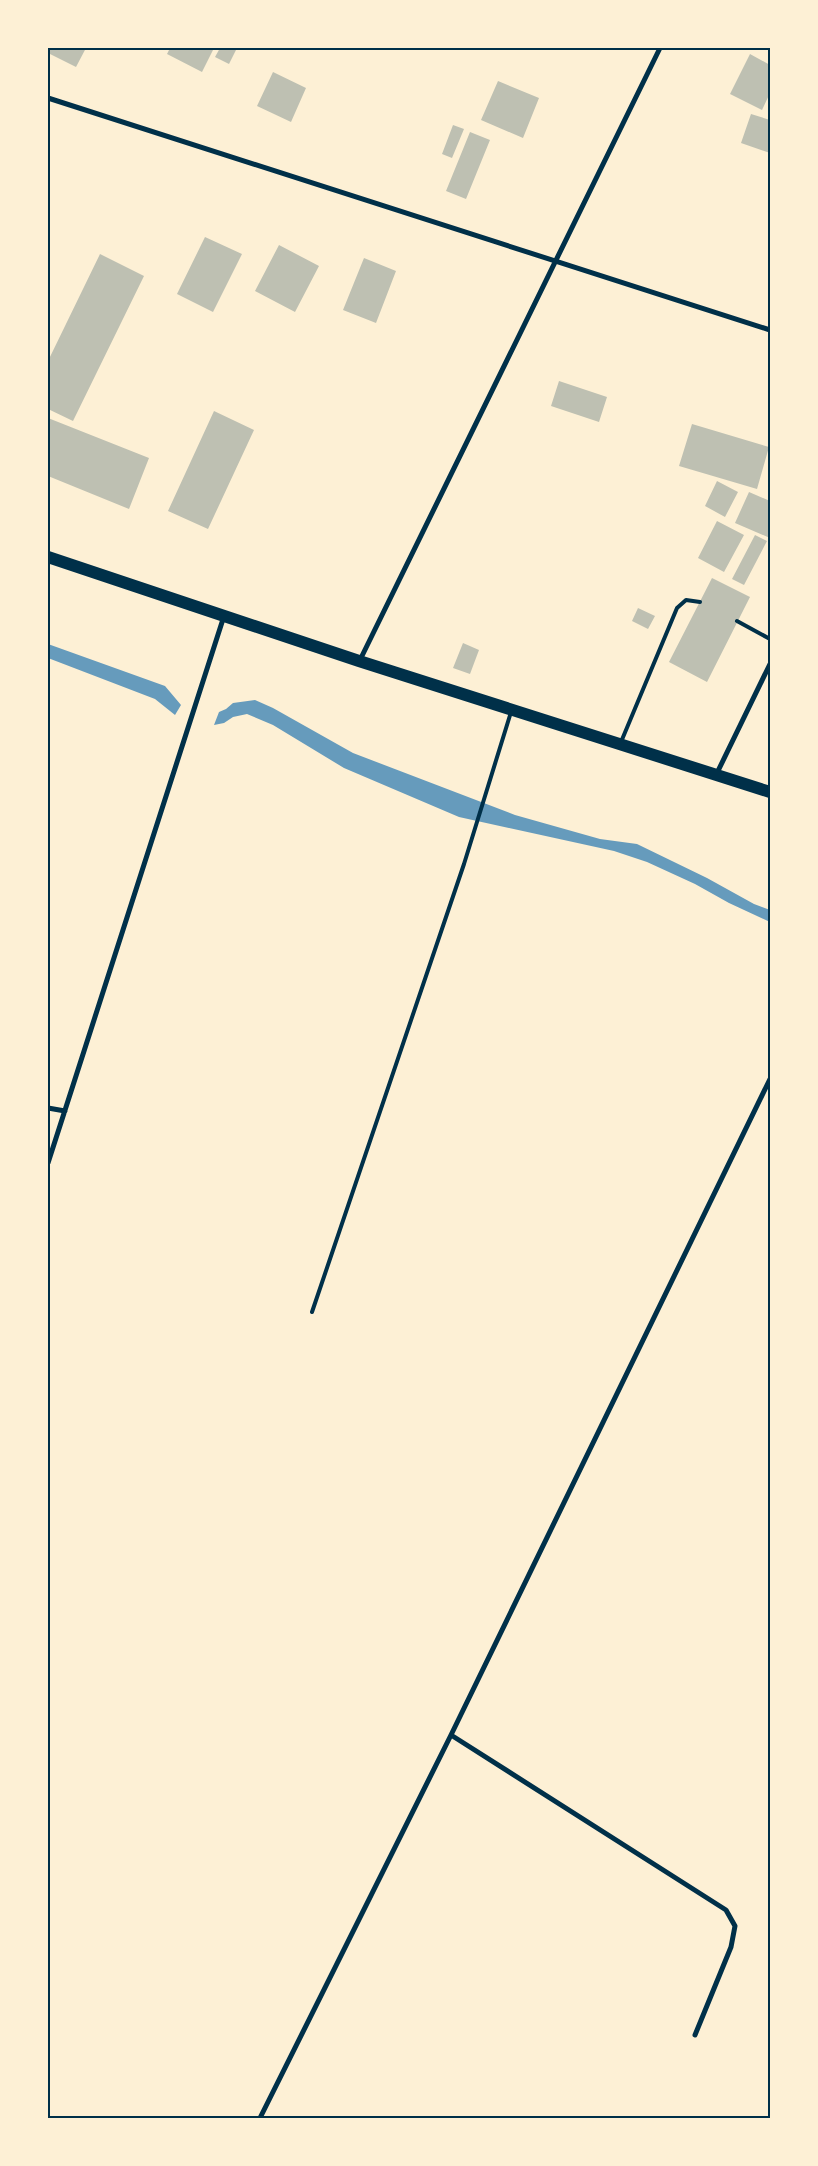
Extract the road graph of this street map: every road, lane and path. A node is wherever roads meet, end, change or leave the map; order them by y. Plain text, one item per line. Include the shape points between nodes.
1 (660, 48) edge
2 (48, 98) edge
3 (555, 262) junction
4 (770, 330) edge
5 (48, 557) edge
6 (700, 602) dead end
7 (224, 616) junction
8 (737, 621) dead end
9 (770, 639) edge
10 (359, 661) junction
11 (770, 664) edge
12 (512, 710) junction
13 (620, 744) junction
14 (716, 774) junction
15 (770, 792) edge
16 (770, 1079) edge
17 (48, 1108) edge
18 (65, 1111) junction
19 (48, 1163) edge
20 (312, 1312) dead end
21 (450, 1735) junction
22 (695, 2035) dead end
23 (260, 2118) edge

1 - 3 street
2 - 3 street
3 - 4 street
3 - 10 street
5 - 7 main road
6 - 13 lane via 686,600 677,608
7 - 10 main road
7 - 18 street
8 - 9 lane
10 - 12 main road
11 - 14 street
12 - 13 main road
12 - 20 lane via 464,864
13 - 14 main road
14 - 15 main road
16 - 21 street
17 - 18 street
18 - 19 street
21 - 22 street via 726,1910 735,1926 731,1947
21 - 23 street

